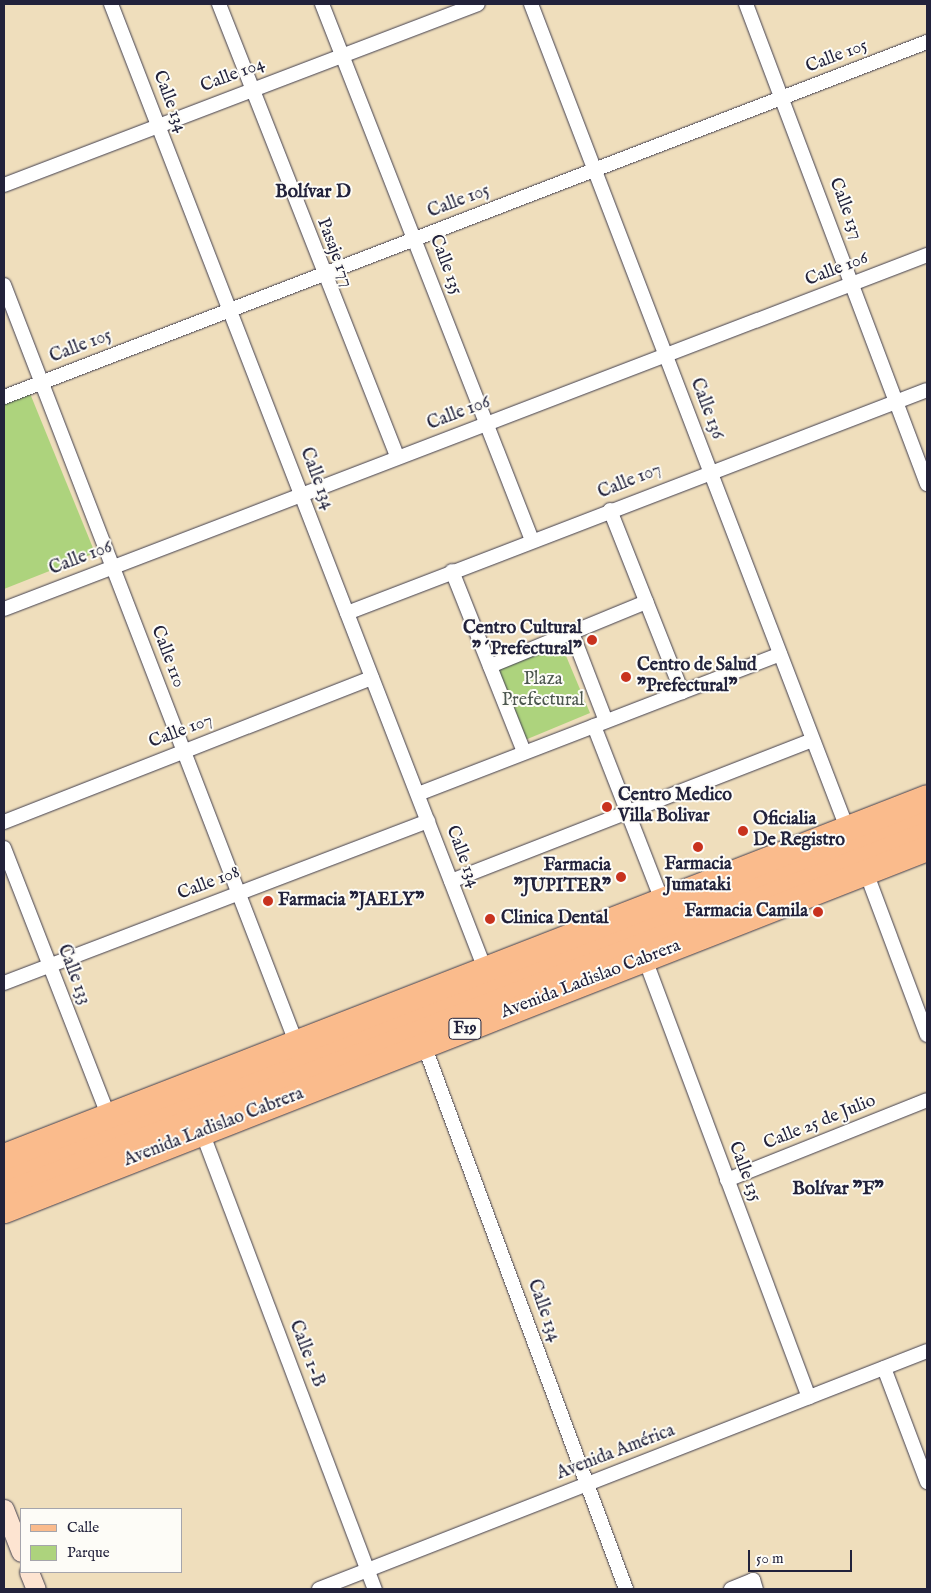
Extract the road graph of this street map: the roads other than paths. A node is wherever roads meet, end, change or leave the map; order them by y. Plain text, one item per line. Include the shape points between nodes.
1 (111, 4) edge
2 (219, 4) edge
3 (322, 4) edge
4 (478, 4) edge
5 (531, 4) edge
6 (746, 4) edge
7 (927, 42) edge
8 (342, 55) junction
9 (252, 88) junction
10 (782, 98) junction
11 (159, 126) junction
12 (595, 170) junction
13 (4, 185) edge
14 (414, 239) junction
15 (927, 255) edge
16 (322, 275) junction
17 (853, 284) junction
18 (4, 285) edge
19 (230, 310) junction
20 (666, 355) junction
21 (41, 383) junction
22 (927, 390) edge
23 (4, 397) edge
24 (896, 402) junction
25 (486, 424) junction
26 (397, 457) junction
27 (710, 470) junction
28 (927, 484) edge
29 (301, 493) junction
30 (610, 510) junction
31 (532, 540) junction
32 (112, 567) junction
33 (452, 572) junction
34 (646, 602) junction
35 (4, 609) edge
36 (347, 613) junction
37 (572, 633) junction
38 (780, 654) junction
39 (490, 666) junction
40 (372, 678) junction
41 (682, 692) junction
42 (600, 723) junction
43 (813, 740) junction
44 (184, 752) junction
45 (524, 752) junction
46 (418, 794) junction
47 (927, 797) edge
48 (627, 812) junction
49 (927, 812) edge
50 (428, 821) junction
51 (4, 822) edge
52 (847, 828) junction
53 (927, 832) edge
54 (4, 848) edge
55 (927, 848) edge
56 (866, 872) junction
57 (451, 881) junction
58 (238, 893) junction
59 (662, 900) junction
60 (645, 959) junction
61 (49, 965) junction
62 (485, 968) junction
63 (4, 982) edge
64 (927, 1035) edge
65 (296, 1042) junction
66 (424, 1045) junction
67 (927, 1100) edge
68 (108, 1115) junction
69 (202, 1132) junction
70 (4, 1156) edge
71 (4, 1174) edge
72 (727, 1180) junction
73 (4, 1192) edge
74 (4, 1210) edge
75 (927, 1351) edge
76 (884, 1368) junction
77 (809, 1397) junction
78 (927, 1482) edge
79 (586, 1484) junction
80 (4, 1509) edge
81 (20, 1549) edge
82 (367, 1570) junction
83 (29, 1573) edge
84 (755, 1585) edge
85 (36, 1589) edge
86 (319, 1589) edge
87 (374, 1589) edge
88 (626, 1589) edge
89 (731, 1589) edge

1 - 11 street, Calle 134
2 - 9 street, Pasaje 177
3 - 8 street, Calle 135
4 - 8 street, Calle 104
5 - 12 street, Calle 136
6 - 10 street, Calle 137
7 - 10 street, Calle 105
8 - 9 street, Calle 104
8 - 14 street, Calle 135
9 - 11 street, Calle 104
9 - 16 street, Pasaje 177
10 - 12 street, Calle 105
10 - 17 street, Calle 137
11 - 13 street, Calle 104
11 - 19 street, Calle 134
12 - 14 street, Calle 105
12 - 20 street, Calle 136
14 - 16 street, Calle 105
14 - 25 street, Calle 135
15 - 17 street, Calle 106
16 - 19 street, Calle 105
16 - 26 street, Pasaje 177
17 - 20 street, Calle 106
17 - 24 street, Calle 137
18 - 21 street, Calle 110
19 - 21 street, Calle 105
19 - 29 street, Calle 134
20 - 25 street, Calle 106
20 - 27 street, Calle 136
21 - 23 street, Calle 105
21 - 32 street, Calle 110
22 - 24 street, Calle 107
24 - 27 street, Calle 107
24 - 28 street, Calle 137
25 - 26 street, Calle 106
25 - 31 street, Calle 135
26 - 29 street, Calle 106
27 - 30 street, Calle 107
27 - 38 street, Calle 136
29 - 32 street, Calle 106
29 - 36 street, Calle 134
30 - 31 street, Calle 107
30 - 34 street
31 - 33 street, Calle 107
32 - 35 street, Calle 106
32 - 44 street, Calle 110
33 - 36 street, Calle 107
33 - 39 street
34 - 37 street
34 - 41 street
36 - 40 street, Calle 134
37 - 39 street
37 - 42 street
38 - 41 street
38 - 43 street, Calle 136
39 - 45 street
40 - 44 street, Calle 107
40 - 46 street, Calle 134
41 - 42 street
42 - 45 street
42 - 48 street
43 - 48 street
43 - 52 street, Calle 136
44 - 51 street, Calle 107
44 - 58 street, Calle 110
45 - 46 street
46 - 50 street, Calle 134
47 - 52 highway
48 - 57 street
48 - 59 street
49 - 71 main road, Avenida Ladislao Cabrera / F19
50 - 57 street, Calle 134
50 - 58 street, Calle 108
52 - 59 highway
53 - 73 main road, Avenida Ladislao Cabrera / F19
54 - 61 street, Calle 133
55 - 56 highway, Avenida Ladislao Cabrera / F19
56 - 60 highway, Avenida Ladislao Cabrera / F19
56 - 64 street
57 - 62 street, Calle 134
58 - 61 street, Calle 108
58 - 65 street, Calle 110
59 - 62 highway
60 - 66 highway, Avenida Ladislao Cabrera / F19
60 - 72 street, Calle 135
61 - 63 street, Calle 108
61 - 68 street, Calle 133
62 - 65 highway
65 - 68 highway
66 - 69 highway, Avenida Ladislao Cabrera / F19
66 - 79 street, Calle 134
67 - 72 street, Calle 25 de Julio
68 - 70 highway
69 - 74 highway, Avenida Ladislao Cabrera / F19
69 - 82 street, Calle 1-B
72 - 77 street, Calle 135
75 - 76 street, Avenida América
76 - 77 street, Avenida América
76 - 78 street
77 - 79 street, Avenida América
79 - 82 street, Avenida América
79 - 88 street, Calle 134
80 - 81 street
82 - 86 street, Avenida América
82 - 87 street, Calle 1-B
83 - 85 street
84 - 89 street

